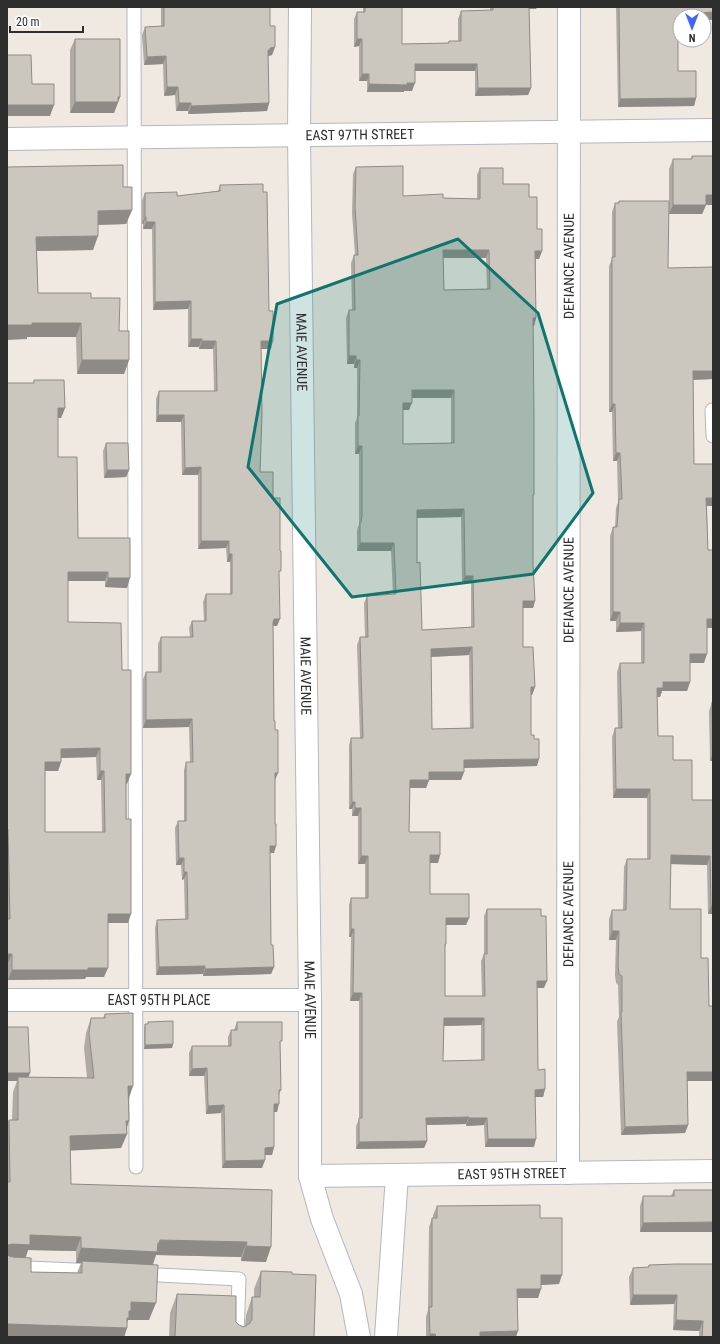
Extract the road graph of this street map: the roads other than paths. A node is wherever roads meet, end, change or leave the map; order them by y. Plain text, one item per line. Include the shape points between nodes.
1 (134, 7) edge
2 (300, 7) edge
3 (569, 7) edge
4 (713, 130) edge
5 (568, 132) junction
6 (299, 135) junction
7 (134, 138) junction
8 (7, 140) edge
9 (713, 410) edge
10 (713, 436) edge
11 (7, 1000) edge
12 (136, 1000) junction
13 (310, 1000) junction
14 (136, 1167) dead end
15 (713, 1171) edge
16 (568, 1173) junction
17 (397, 1175) junction
18 (310, 1176) junction
19 (7, 1267) edge
20 (108, 1272) edge
21 (123, 1273) edge
22 (237, 1337) edge
23 (359, 1337) edge
24 (386, 1337) edge

1 - 7 lane
2 - 6 street, MAIE AVENUE
3 - 5 street, DEFIANCE AVENUE
4 - 5 street, EAST 97TH STREET
5 - 6 street, EAST 97TH STREET
5 - 16 street, DEFIANCE AVENUE
6 - 7 street, EAST 97TH STREET
6 - 13 street, MAIE AVENUE
7 - 8 street, EAST 97TH STREET
7 - 12 lane
9 - 10 lane
11 - 12 street, EAST 95TH PLACE
12 - 13 street, EAST 95TH PLACE
12 - 14 lane
13 - 18 street, MAIE AVENUE
15 - 16 street, EAST 95TH STREET
16 - 17 street, EAST 95TH STREET
17 - 18 street, EAST 95TH STREET
17 - 24 street
18 - 23 street, MAIE AVENUE via 322,1219 351,1294
19 - 20 lane
21 - 22 lane via 240,1279

